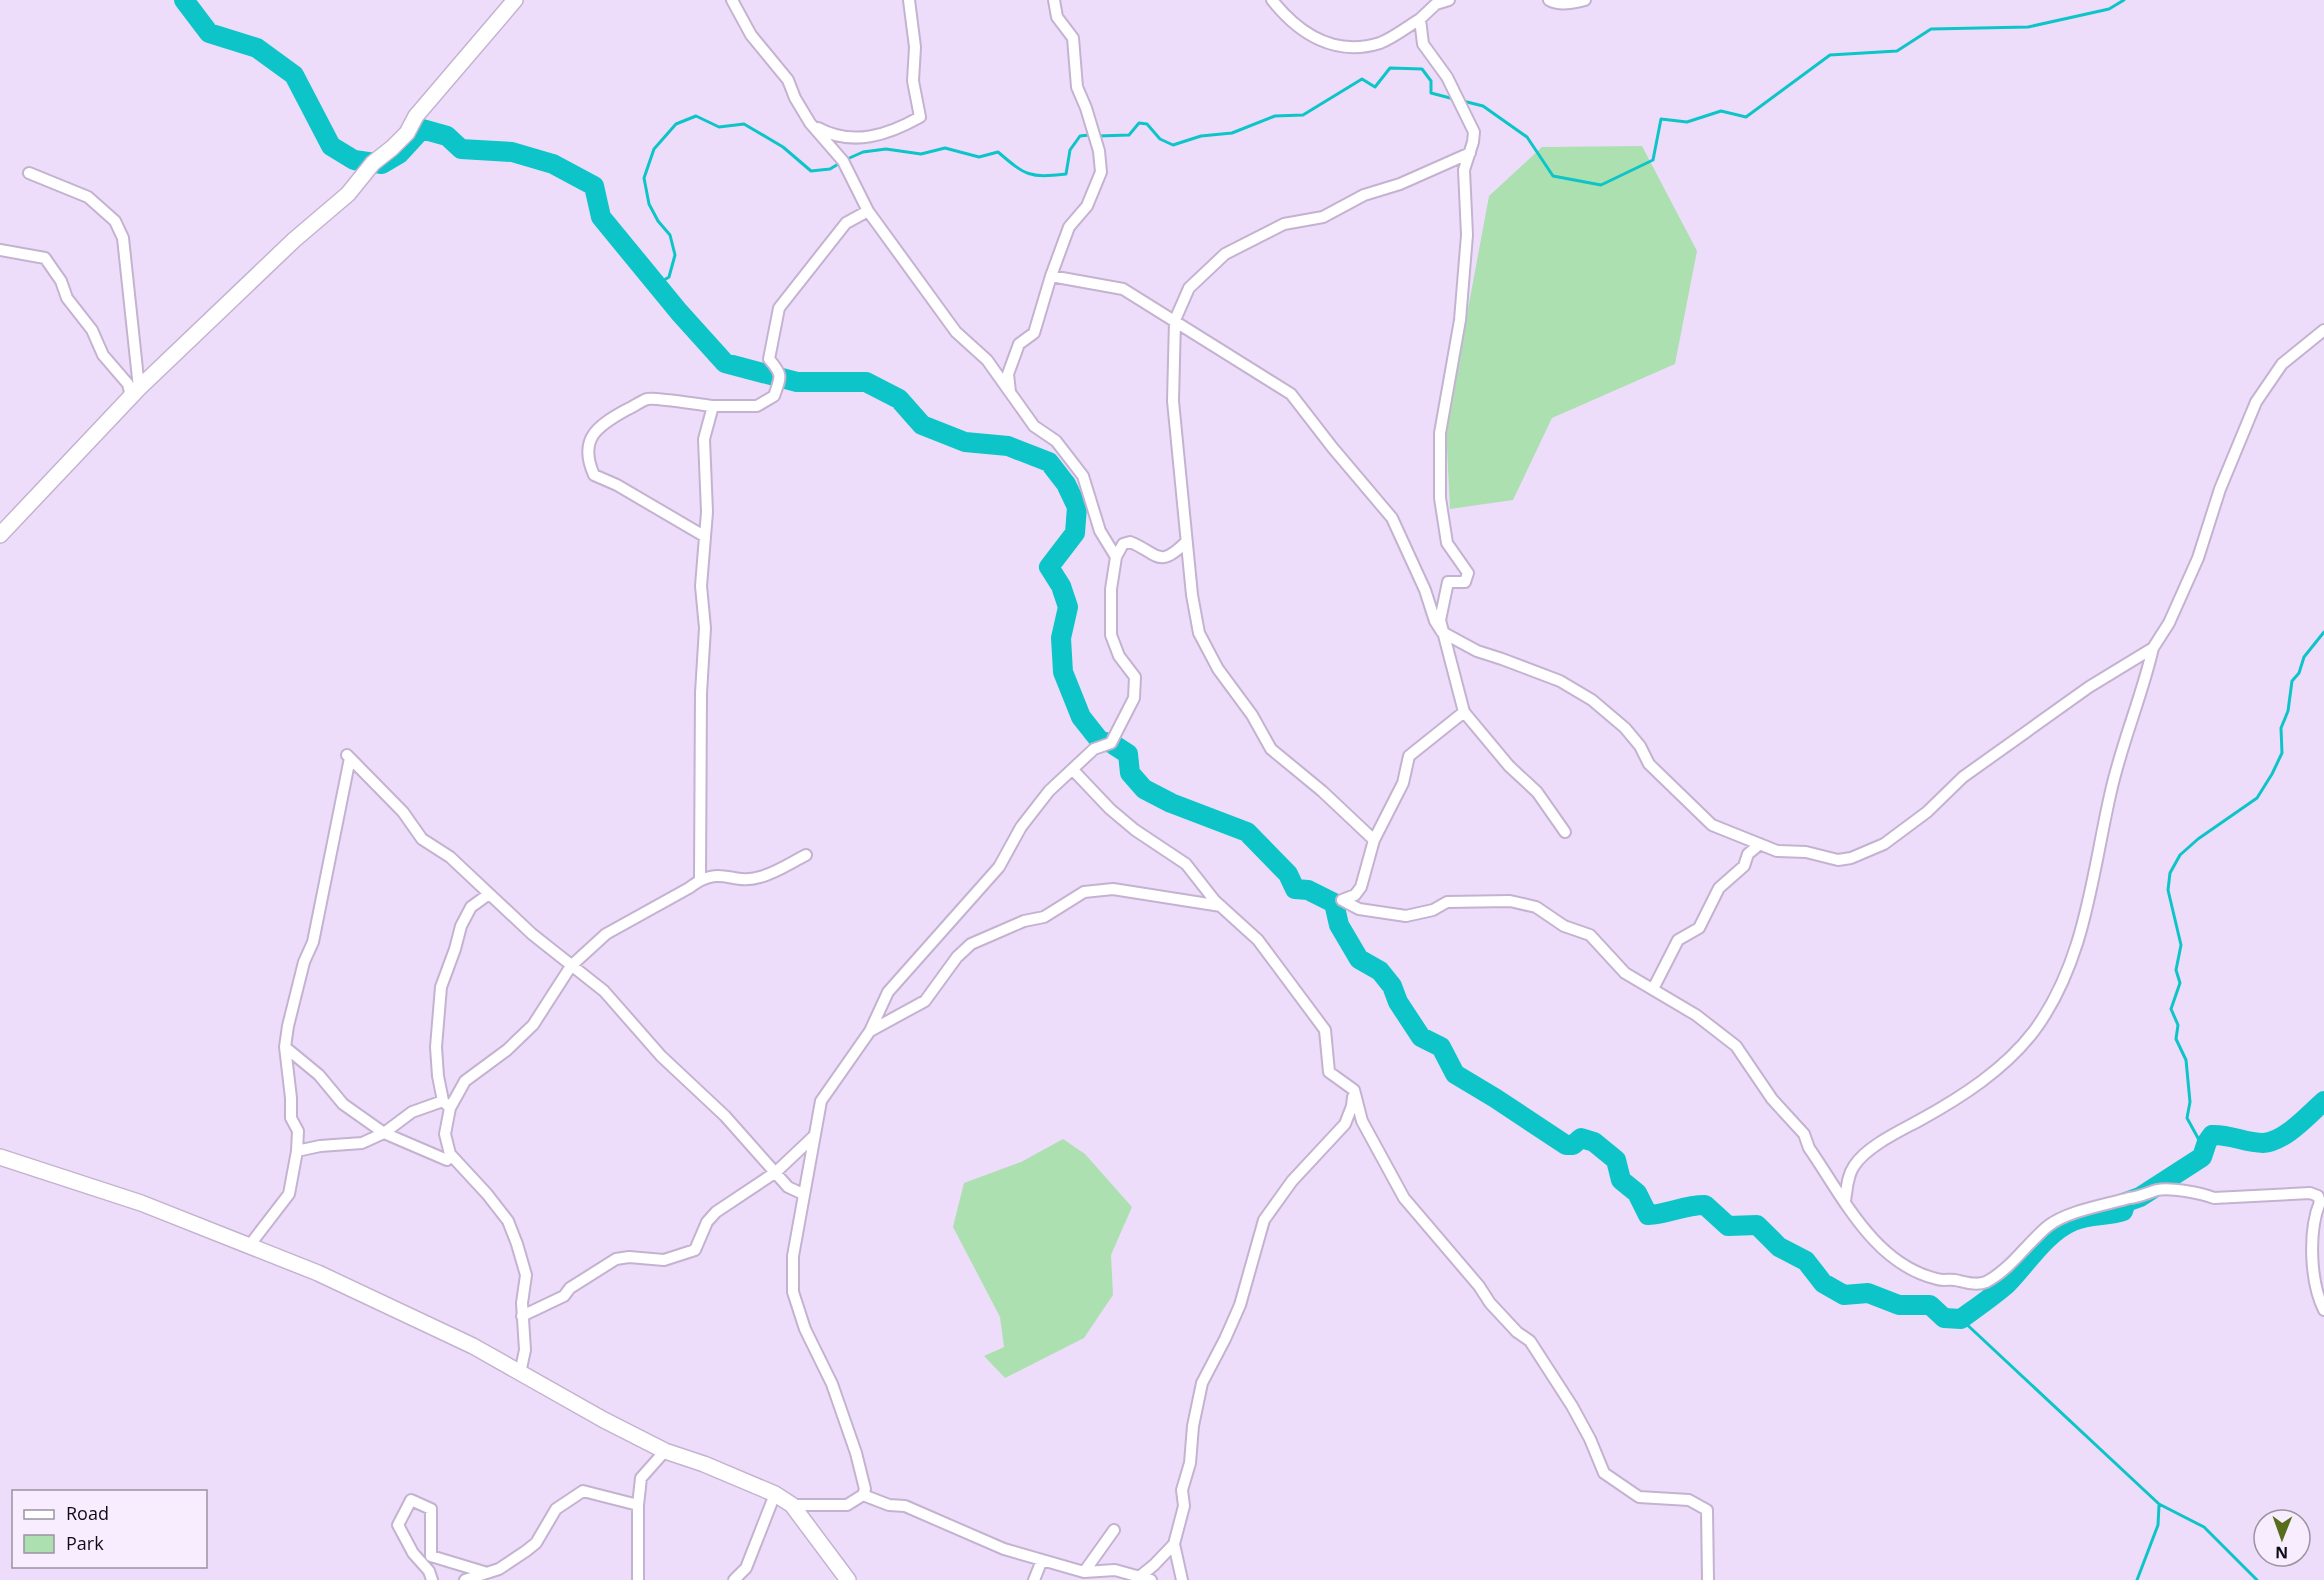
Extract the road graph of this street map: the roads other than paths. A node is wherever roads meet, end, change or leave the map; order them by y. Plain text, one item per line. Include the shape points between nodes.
1 (514, 0) edge
2 (732, 0) edge
3 (909, 0) edge
4 (1054, 0) edge
5 (1272, 0) edge
6 (1449, 0) edge
7 (1549, 0) edge
8 (1585, 0) edge
9 (1420, 20) junction
10 (810, 123) junction
11 (1470, 153) junction
12 (29, 173) dead end
13 (868, 211) junction
14 (0, 250) edge
15 (1051, 276) junction
16 (1175, 320) junction
17 (2324, 330) edge
18 (1010, 392) junction
19 (135, 393) junction
20 (713, 406) junction
21 (0, 536) edge
22 (704, 536) junction
23 (1186, 542) junction
24 (1116, 557) junction
25 (1442, 632) junction
26 (2153, 648) junction
27 (1464, 712) junction
28 (1073, 770) junction
29 (1565, 832) dead end
30 (1374, 840) junction
31 (1760, 844) junction
32 (806, 855) dead end
33 (700, 879) junction
34 (489, 894) junction
35 (1224, 907) junction
36 (571, 966) junction
37 (1653, 989) junction
38 (870, 1031) junction
39 (285, 1047) junction
40 (1354, 1090) junction
41 (447, 1104) junction
42 (384, 1133) junction
43 (813, 1137) junction
44 (297, 1151) junction
45 (0, 1157) edge
46 (447, 1160) dead end
47 (776, 1172) junction
48 (803, 1194) junction
49 (2321, 1196) edge
50 (1845, 1201) junction
51 (249, 1246) junction
52 (2324, 1310) edge
53 (522, 1316) junction
54 (520, 1374) junction
55 (665, 1450) junction
56 (775, 1494) junction
57 (863, 1495) junction
58 (638, 1505) junction
59 (792, 1505) junction
60 (1114, 1530) dead end
61 (1173, 1544) junction
62 (414, 1553) junction
63 (431, 1556) junction
64 (1042, 1560) junction
65 (484, 1572) junction
66 (1084, 1572) junction
67 (1139, 1577) junction
68 (432, 1580) edge
69 (465, 1580) edge
70 (638, 1580) edge
71 (734, 1580) edge
72 (848, 1580) edge
73 (1034, 1580) edge
74 (1151, 1580) edge
75 (1182, 1580) edge
76 (1708, 1580) edge

1 - 19 street via 416,116 407,132 348,194 294,240
2 - 10 street via 751,35 788,80
3 - 10 street via 915,47 913,81 920,117 870,139 829,134
4 - 15 street via 1057,17 1073,38 1077,87 1099,151 1101,172 1087,206 1069,227
5 - 9 street via 1303,31 1347,48 1381,42
6 - 9 street via 1436,4
7 - 8 street
9 - 11 street via 1423,44 1447,77 1474,132
10 - 13 street via 843,161
11 - 16 street via 1364,195 1323,217 1284,224 1225,254 1189,288
11 - 25 street via 1464,170 1467,235 1460,320 1440,433 1440,488 1447,543 1468,573 1465,582 1448,582 1440,620
12 - 19 street via 88,197 116,221 123,238
13 - 18 street via 956,332 987,360
13 - 20 street via 846,223 779,308 769,359 781,378 774,396 757,406
14 - 19 street via 45,258 103,354
15 - 16 street via 1123,289
15 - 18 street via 1034,333 1019,344 1008,374
16 - 23 street via 1173,402
16 - 25 street via 1291,394 1392,518
17 - 26 street via 2282,364 2256,402 2220,489 2198,558 2169,623
18 - 24 street via 1034,426 1056,441 1083,476 1100,531
19 - 21 street
20 - 22 street via 704,439
20 - 22 street via 648,399 601,425 591,435 588,448 594,475
22 - 33 street
23 - 24 street via 1172,556 1160,557 1130,542 1123,544
23 - 30 street via 1199,633 1218,669 1271,749
24 - 28 street via 1111,636 1119,656 1135,677 1134,698 1111,743 1094,750
25 - 27 street
25 - 31 street via 1477,651 1560,681 1592,700 1626,728 1649,764 1712,825
26 - 31 street via 2089,687 1963,777 1927,812 1884,844 1838,861 1806,852 1777,851
26 - 50 street via 2111,791 2080,937 2049,1007 2015,1053 1988,1077 1898,1130 1854,1165
27 - 29 street via 1509,766 1537,792
27 - 30 street via 1409,756 1403,783
28 - 35 street via 1135,830 1186,864
28 - 38 street via 1048,791 1021,827 999,867 888,992
30 - 37 street via 1361,887 1355,895 1342,900 1359,909 1406,916 1433,910 1447,902 1510,901 1536,907 1564,926 1590,935 1625,973
31 - 37 street via 1748,854 1744,866 1719,888 1699,928 1678,940
32 - 33 street via 759,878 719,875
33 - 36 street via 606,934
34 - 36 street
34 - 39 street via 450,857 422,839 403,812 347,755 313,942 304,962
34 - 41 street via 471,908 460,926 441,987 436,1047 438,1076
35 - 38 street via 1113,889 1084,892 1044,917 1024,921 971,944 925,1001
35 - 40 street via 1258,940 1325,1030 1329,1071
36 - 41 street via 533,1025 465,1081
36 - 47 street via 603,991
37 - 50 street via 1717,1029 1736,1046 1772,1099 1804,1134 1809,1148
38 - 43 street via 821,1101
39 - 42 street via 320,1075 343,1104
39 - 44 street
40 - 61 street via 1345,1124 1292,1181 1264,1220 1240,1305 1202,1383 1182,1490 1184,1506
40 - 76 street via 1362,1121 1404,1198 1490,1303 1530,1341 1572,1406 1604,1473 1639,1497 1689,1500 1707,1510
41 - 42 street via 412,1112
41 - 53 street via 445,1134 450,1154 508,1221 517,1244 526,1275
42 - 44 street via 362,1143
42 - 46 street
43 - 47 street
43 - 48 street
44 - 51 street via 289,1194
45 - 51 street via 141,1203
47 - 48 street via 788,1187
47 - 53 street via 716,1212 707,1222 695,1250 664,1260 616,1259 570,1288 564,1296
48 - 57 street via 793,1256 793,1292 850,1433 865,1489
49 - 50 street via 2310,1193 2214,1198 2159,1190 2065,1216 2048,1226 1986,1282 1978,1283 1939,1280 1899,1262 1876,1244
49 - 52 street via 2311,1248
51 - 54 street via 386,1304 473,1346
53 - 54 street via 525,1350
54 - 55 street
55 - 56 street
55 - 58 street via 641,1478
56 - 59 street
56 - 71 street via 746,1568
57 - 59 street via 847,1505
57 - 64 street via 889,1505 905,1506 1004,1549
58 - 65 street via 583,1491 556,1509 536,1543 499,1569
58 - 70 street
59 - 72 street
60 - 66 street
61 - 67 street
61 - 75 street
62 - 63 street
62 - 63 street via 398,1525 411,1500 431,1509
62 - 68 street via 429,1570
63 - 65 street
64 - 66 street
64 - 73 street
65 - 69 street
66 - 67 street via 1115,1570
67 - 74 street

